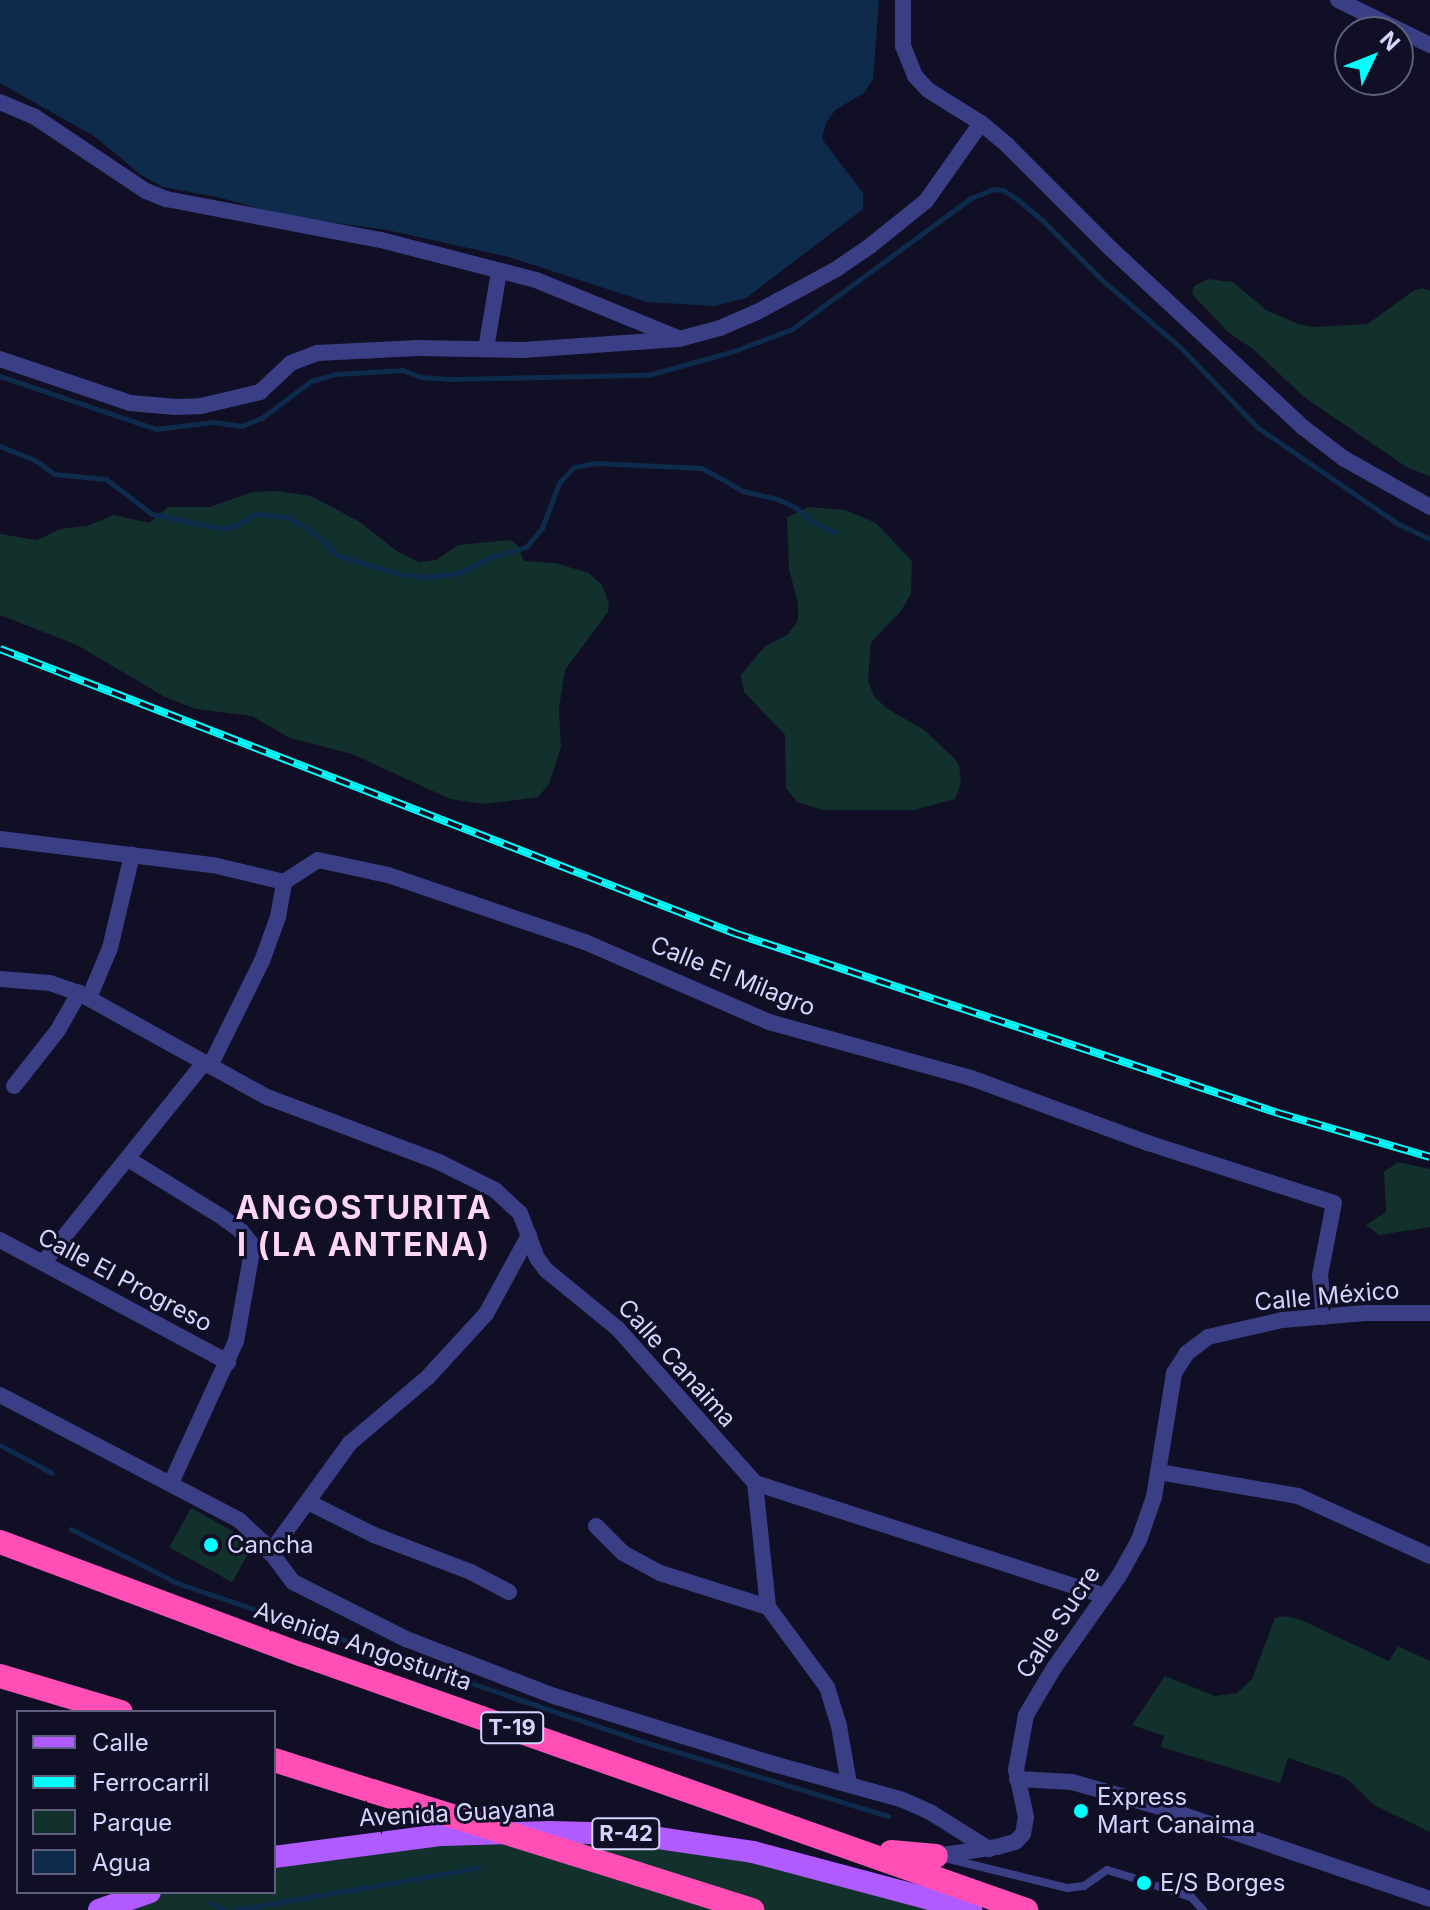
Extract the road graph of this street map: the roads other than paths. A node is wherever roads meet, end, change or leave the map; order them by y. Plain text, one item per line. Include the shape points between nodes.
1 (903, 0) edge
2 (1338, 0) edge
3 (1430, 45) edge
4 (0, 102) edge
5 (981, 123) junction
6 (499, 271) junction
7 (679, 339) junction
8 (486, 349) junction
9 (0, 359) edge
10 (1430, 507) edge
11 (0, 839) edge
12 (132, 855) junction
13 (284, 882) junction
14 (0, 979) edge
15 (84, 995) junction
16 (207, 1065) junction
17 (14, 1086) dead end
18 (128, 1159) junction
19 (529, 1235) junction
20 (0, 1240) edge
21 (43, 1263) junction
22 (1430, 1313) edge
23 (1324, 1317) junction
24 (1187, 1353) joint
25 (228, 1362) junction
26 (0, 1395) edge
27 (1159, 1472) junction
28 (171, 1483) junction
29 (755, 1483) junction
30 (308, 1502) junction
31 (596, 1526) dead end
32 (0, 1542) edge
33 (270, 1553) junction
34 (1430, 1556) edge
35 (509, 1592) dead end
36 (1105, 1596) junction
37 (768, 1607) junction
38 (0, 1676) edge
39 (114, 1710) edge
40 (276, 1761) edge
41 (1017, 1779) junction
42 (849, 1784) junction
43 (844, 1844) junction
44 (989, 1849) junction
45 (936, 1856) junction
46 (276, 1857) edge
47 (1134, 1878) dead end
48 (1157, 1886) dead end
49 (144, 1894) edge
50 (1430, 1899) edge
51 (99, 1910) edge
52 (752, 1910) edge
53 (971, 1910) edge
54 (1026, 1910) edge
55 (1203, 1910) edge

1 - 5 street via 903,46 915,76
2 - 3 street
4 - 6 street via 48,125 166,199 381,240
5 - 7 street via 926,201 870,246 757,312
5 - 10 street via 1304,428 1343,458
6 - 7 street via 567,290
6 - 8 street
7 - 8 street
8 - 9 street via 317,353 291,363 260,392 176,407 130,403
11 - 12 street
12 - 13 street via 213,865
12 - 15 street via 110,948
13 - 16 street via 262,961
13 - 23 street, Calle El Milagro via 318,860 401,878 585,942 769,1022 971,1078 1334,1203 1320,1275
14 - 15 street, Calle Canaima via 50,983
15 - 16 street, Calle Canaima
15 - 17 street
16 - 18 street
16 - 19 street, Calle Canaima via 267,1097 470,1176 508,1200
18 - 21 street
18 - 25 street via 222,1217 253,1246 248,1290
19 - 29 street, Calle Canaima via 546,1270 618,1329
19 - 30 street via 499,1297 472,1332 350,1443
20 - 21 street, Calle El Progreso
21 - 25 street, Calle El Progreso
22 - 23 street, Calle México
23 - 24 street, Calle México via 1240,1328 1208,1337
24 - 27 street, Calle Sucre via 1170,1390
25 - 28 street
26 - 28 street
27 - 34 street via 1298,1496
27 - 36 street, Calle Sucre via 1139,1540
28 - 33 street via 239,1520
29 - 36 street
29 - 37 street
30 - 33 street
30 - 35 street
31 - 37 street via 623,1553 660,1573
32 - 43 highway, Avenida Angosturita / T-19
33 - 42 street via 306,1590 447,1656 554,1696
36 - 41 street, Calle Sucre via 1026,1715 1017,1750
37 - 42 street via 827,1687
38 - 39 highway
40 - 52 highway, bridge
41 - 44 street, Calle Sucre via 1027,1827 1015,1842
41 - 50 street via 1072,1782 1163,1808
42 - 44 street via 930,1812
43 - 45 highway, T-19
43 - 54 highway, Avenida Angosturita / T-19
44 - 45 street, Calle Sucre
45 - 47 lane via 1067,1888 1084,1886 1107,1870
46 - 53 main road, Avenida Guayana / R-42 via 442,1835 631,1834 767,1855
48 - 55 lane via 1191,1897
49 - 51 main road

